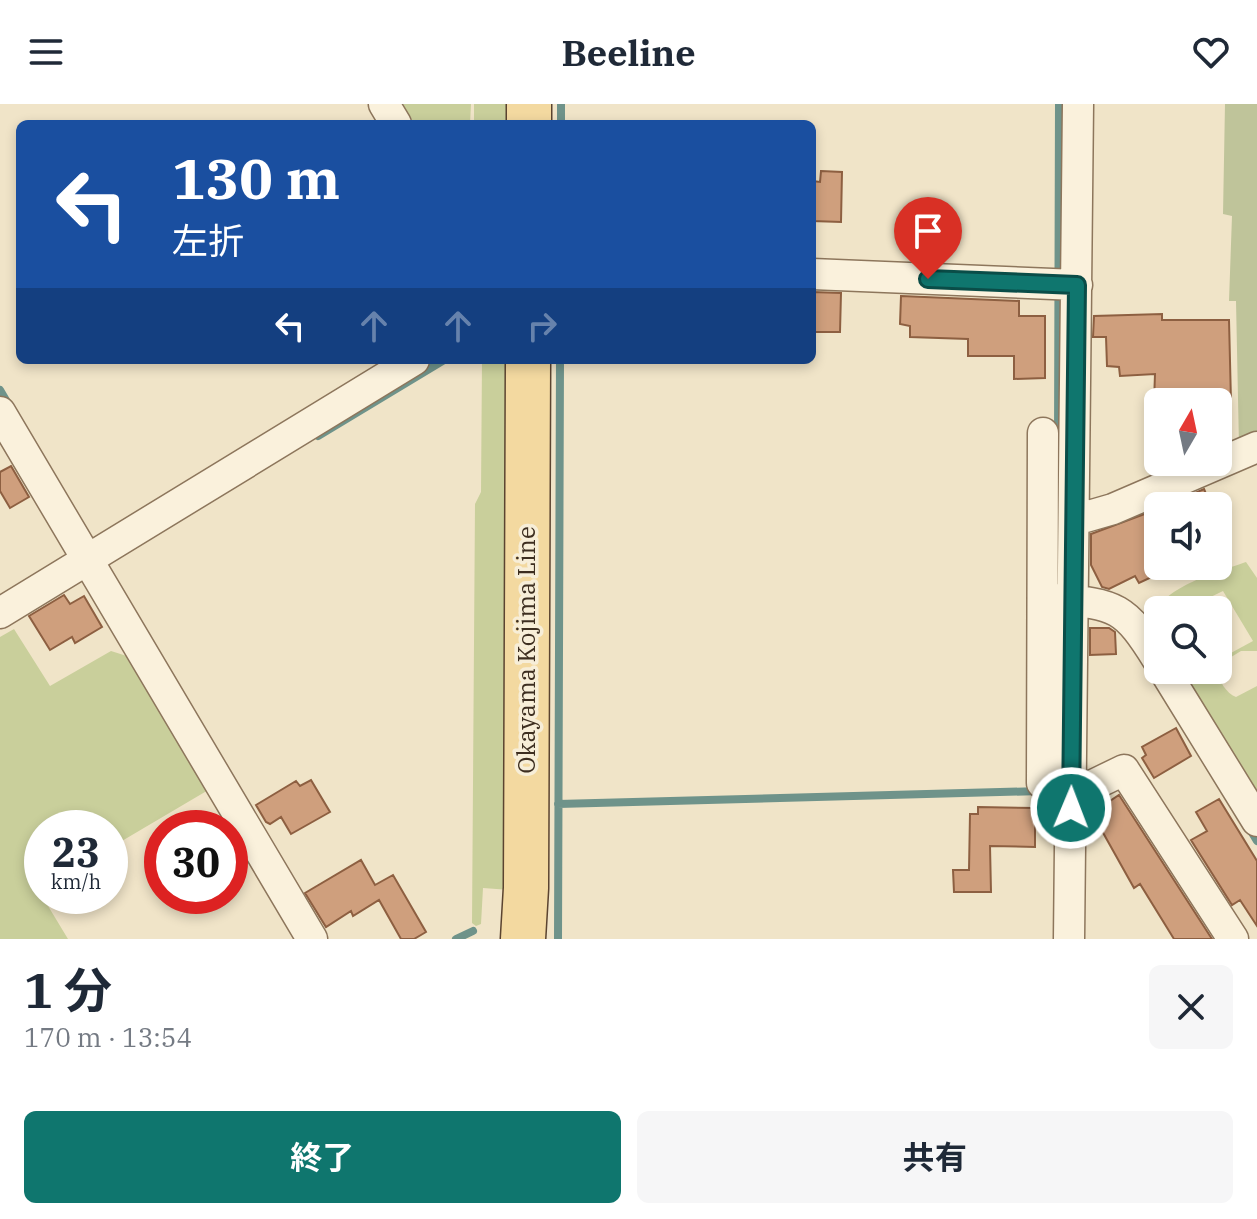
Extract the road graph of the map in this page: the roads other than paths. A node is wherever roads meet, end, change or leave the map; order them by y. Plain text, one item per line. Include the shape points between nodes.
1 (1078, 104) edge
2 (816, 274) edge
3 (1064, 285) junction
4 (408, 364) edge
5 (528, 364) edge
6 (0, 412) edge
7 (1043, 433) dead end
8 (1257, 447) edge
9 (1075, 520) junction
10 (88, 561) junction
11 (1057, 599) junction
12 (0, 613) edge
13 (1144, 638) edge
14 (1173, 684) edge
15 (1042, 783) dead end
16 (1071, 808) junction
17 (1257, 821) edge
18 (312, 939) edge
19 (523, 939) edge
20 (1069, 939) edge
21 (1233, 939) edge

1 - 3 street
2 - 3 street
3 - 9 street
4 - 10 street
5 - 19 main road, Okayama Kojima Line
6 - 10 street
7 - 11 street
8 - 9 street
9 - 11 street
10 - 12 street
10 - 18 street
11 - 13 street via 1122,612
11 - 15 street
11 - 16 street
14 - 17 street
16 - 20 street
16 - 21 street via 1089,787 1124,770

